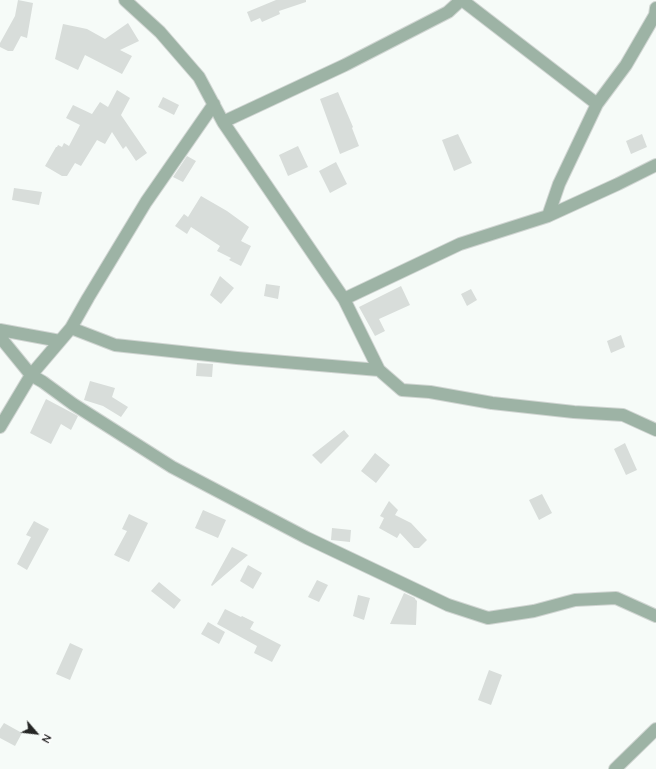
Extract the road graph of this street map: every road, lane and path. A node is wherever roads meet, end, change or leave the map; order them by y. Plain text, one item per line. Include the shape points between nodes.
1 (125, 0) edge
2 (462, 0) edge
3 (656, 8) edge
4 (214, 104) junction
5 (597, 104) junction
6 (223, 122) junction
7 (656, 165) edge
8 (548, 216) junction
9 (344, 300) junction
10 (71, 328) junction
11 (0, 330) edge
12 (0, 337) edge
13 (60, 341) junction
14 (380, 370) junction
15 (31, 375) junction
16 (0, 427) edge
17 (656, 430) edge
18 (656, 616) edge
19 (656, 729) edge
20 (615, 769) edge

1 - 4 street via 160,32 199,77
2 - 5 street
2 - 6 street via 441,16 345,65
3 - 5 street via 655,15 626,65
4 - 6 street
4 - 10 street via 146,202
5 - 8 street
6 - 9 street
7 - 8 street
8 - 9 street via 460,244
9 - 14 street
10 - 13 street
10 - 14 street via 115,345
11 - 13 street
12 - 15 street
13 - 15 street
14 - 17 street via 402,390 430,392 492,403 623,415
15 - 16 street
15 - 18 street via 172,467 307,538 448,605 488,618 534,611 575,600 616,598
19 - 20 street

